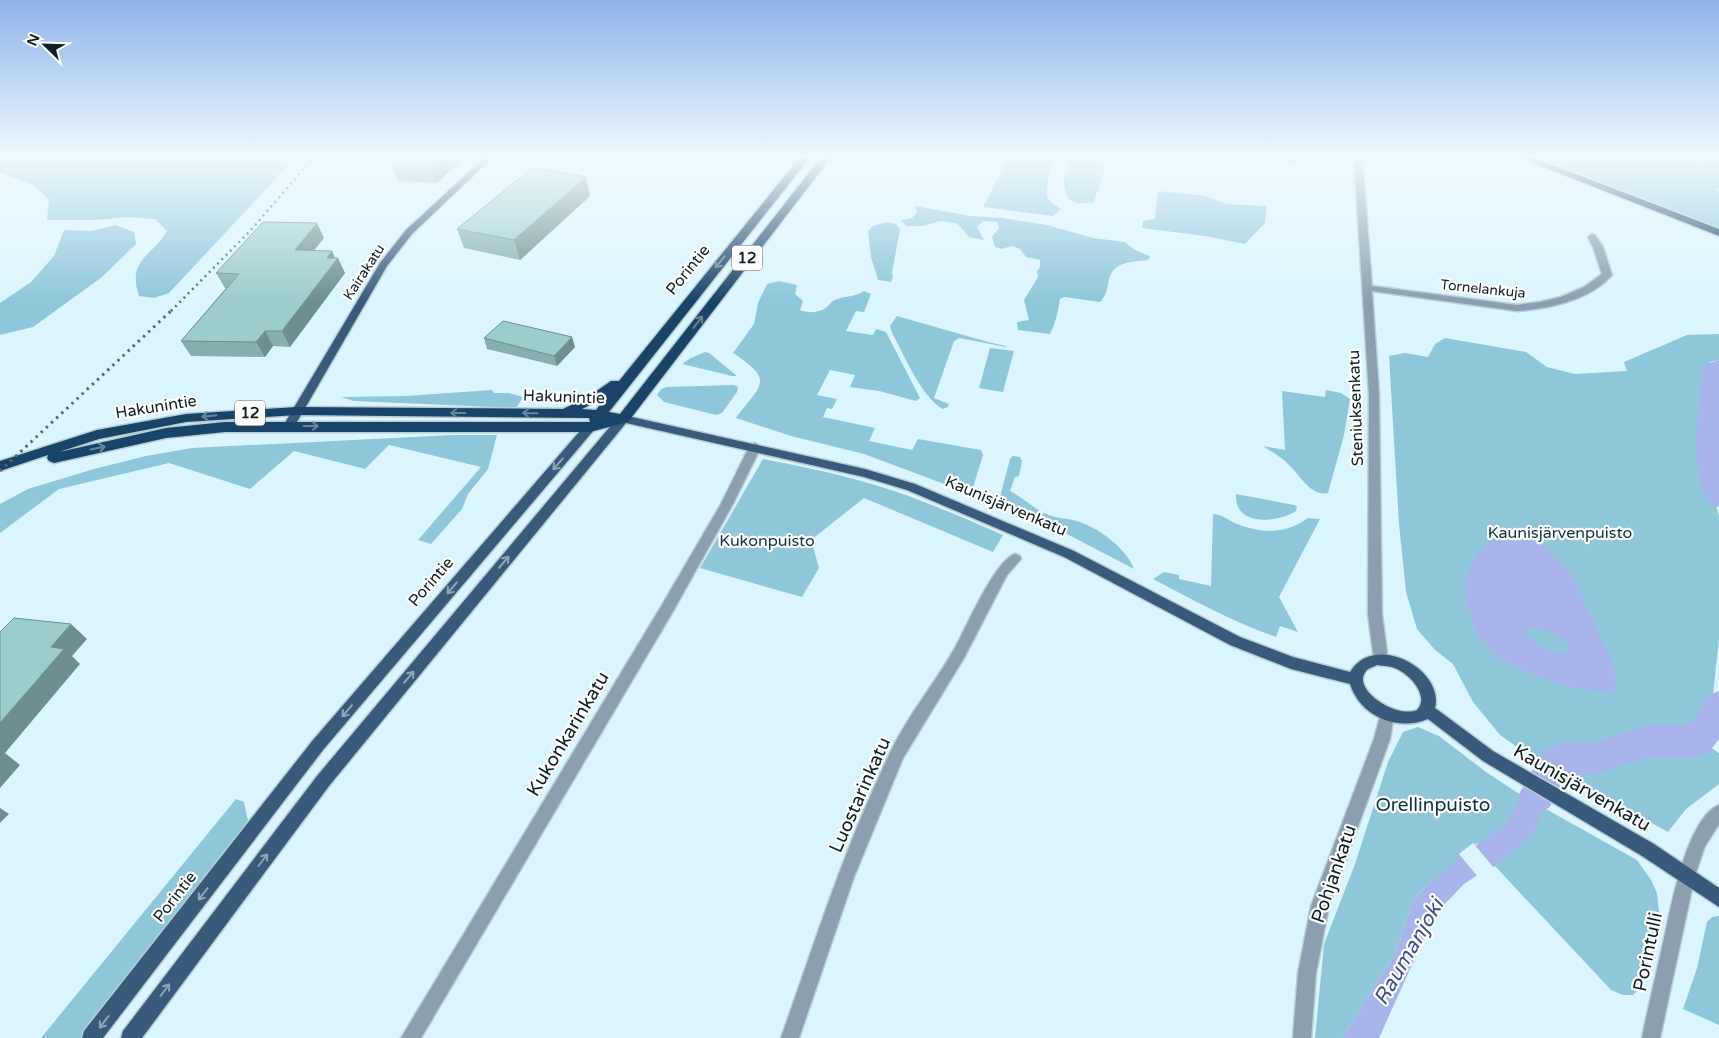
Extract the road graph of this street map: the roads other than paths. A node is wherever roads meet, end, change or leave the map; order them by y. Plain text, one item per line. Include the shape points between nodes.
1 (438, 204) edge
2 (767, 204) edge
3 (790, 204) edge
4 (1362, 204) edge
5 (1646, 204) edge
6 (1719, 233) edge
7 (1592, 237) dead end
8 (1368, 288) junction
9 (618, 386) junction
10 (297, 411) junction
11 (553, 413) junction
12 (600, 414) junction
13 (505, 419) junction
14 (623, 419) junction
15 (289, 426) junction
16 (590, 427) junction
17 (755, 447) junction
18 (0, 466) edge
19 (0, 474) edge
20 (1015, 559) dead end
21 (1381, 660) junction
22 (1355, 679) junction
23 (1427, 710) junction
24 (1387, 714) junction
25 (1719, 814) edge
26 (1687, 875) junction
27 (1719, 898) edge
28 (91, 1038) edge
29 (130, 1038) edge
30 (410, 1038) edge
31 (790, 1038) edge
32 (1302, 1038) edge
33 (1651, 1038) edge

1 - 10 main road, Kairakatu via 408,232 366,290
2 -> 9 highway, Porintie / 12
14 -> 3 highway, 12
4 - 8 street, Steniuksenkatu
5 - 6 highway
7 - 8 street, Tornelankuja via 1607,276 1597,284 1539,307 1517,308
8 - 21 street, Steniuksenkatu via 1374,394 1375,614
9 - 11 highway, 12 via 572,409
9 - 12 highway, Porintie / 12
13 -> 10 highway, Hakunintie / 12
10 - 15 main road, Kairakatu
10 -> 18 highway, Hakunintie / 12 via 219,415 144,425 97,435
11 - 12 highway, Hakunintie / 12
11 -> 13 highway, Hakunintie / 12
12 - 14 highway, Hakunintie / 12
12 - 16 highway, Porintie / 12
15 -> 13 highway, Hakunintie / 12
13 - 16 highway, Hakunintie / 12 via 546,427
14 - 16 highway, Hakunintie / 12
14 - 17 main road, Kaunisjärvenkatu
29 -> 14 main road via 323,781
19 -> 15 highway, Hakunintie / 12 via 166,433 225,427
16 -> 28 main road, Porintie via 318,745
17 - 22 main road, Kaunisjärvenkatu via 865,472 937,498 1069,554 1235,641 1291,663
17 - 30 street, Kukonkarinkatu via 727,504 667,609
20 - 31 street, Luostarinkatu via 1002,572 959,654 897,754 846,876
21 - 22 main road via 1361,665
21 - 23 main road via 1400,664 1419,677 1429,693
22 - 24 main road via 1358,690 1369,704
23 - 24 main road via 1412,718
23 - 26 main road, Kaunisjärvenkatu via 1521,778
24 - 32 street, Pohjankatu via 1382,739 1320,906 1307,972
25 - 26 street, Porintulli via 1708,823
26 - 27 main road, Kaunisjärvenkatu
26 - 33 street, Porintulli

